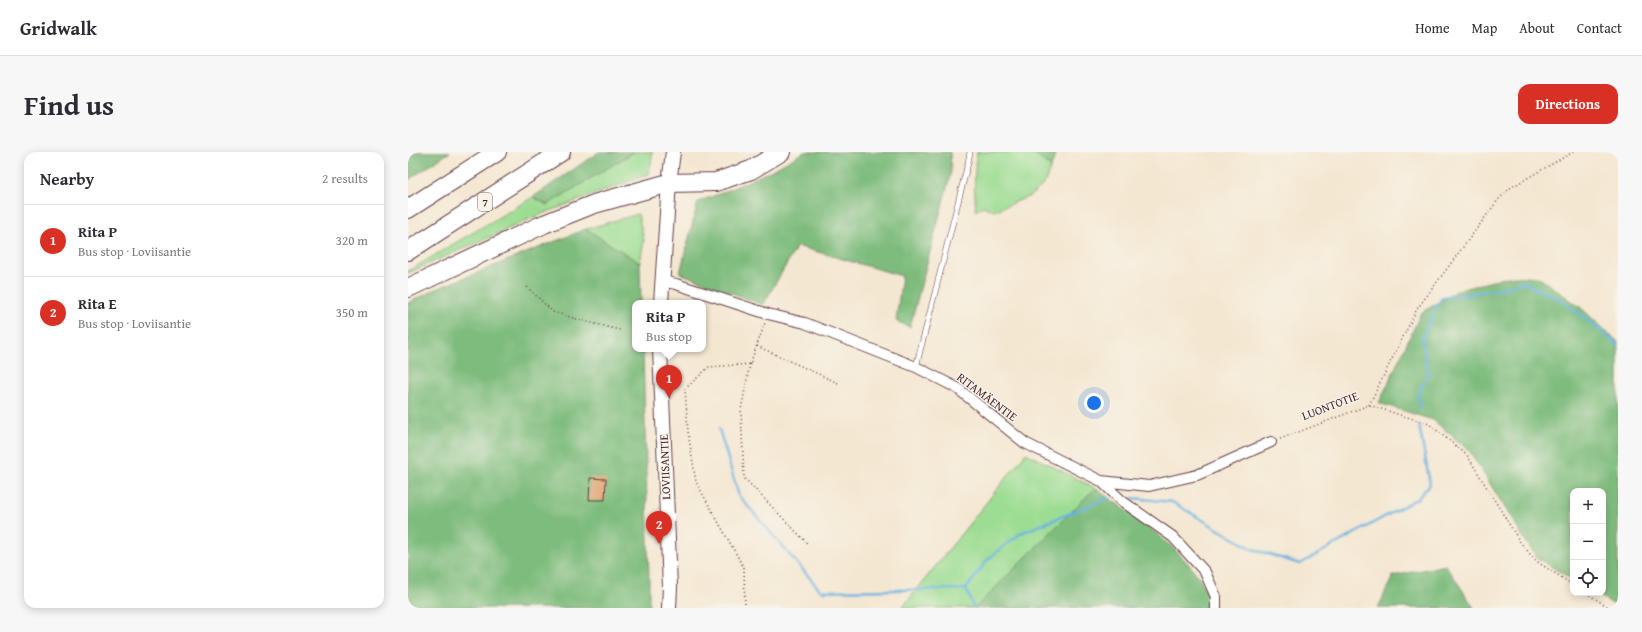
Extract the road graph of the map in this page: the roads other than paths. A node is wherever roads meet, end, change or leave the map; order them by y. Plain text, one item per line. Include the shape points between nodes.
1 (497, 152) edge
2 (562, 152) edge
3 (673, 152) edge
4 (781, 152) edge
5 (970, 152) edge
6 (669, 183) junction
7 (408, 209) edge
8 (408, 251) edge
9 (662, 281) junction
10 (408, 288) edge
11 (661, 300) edge
12 (660, 352) edge
13 (916, 367) junction
14 (1271, 442) road end
15 (1101, 481) junction
16 (669, 608) edge
17 (1216, 608) edge

1 - 7 highway
2 - 8 highway, 7
3 - 6 main road
4 - 6 highway via 751,170 716,182
5 - 13 lane
6 - 9 main road
6 - 10 highway via 594,204 544,224
9 - 11 main road
9 - 13 street, RITAMÄENTIE via 805,324
12 - 16 main road, LOVIISANTIE
13 - 15 street, RITAMÄENTIE via 957,388 1025,443
14 - 15 street via 1197,475 1149,486
15 - 17 street, RITAMÄENTIE via 1122,501 1173,537 1204,572 1216,597

